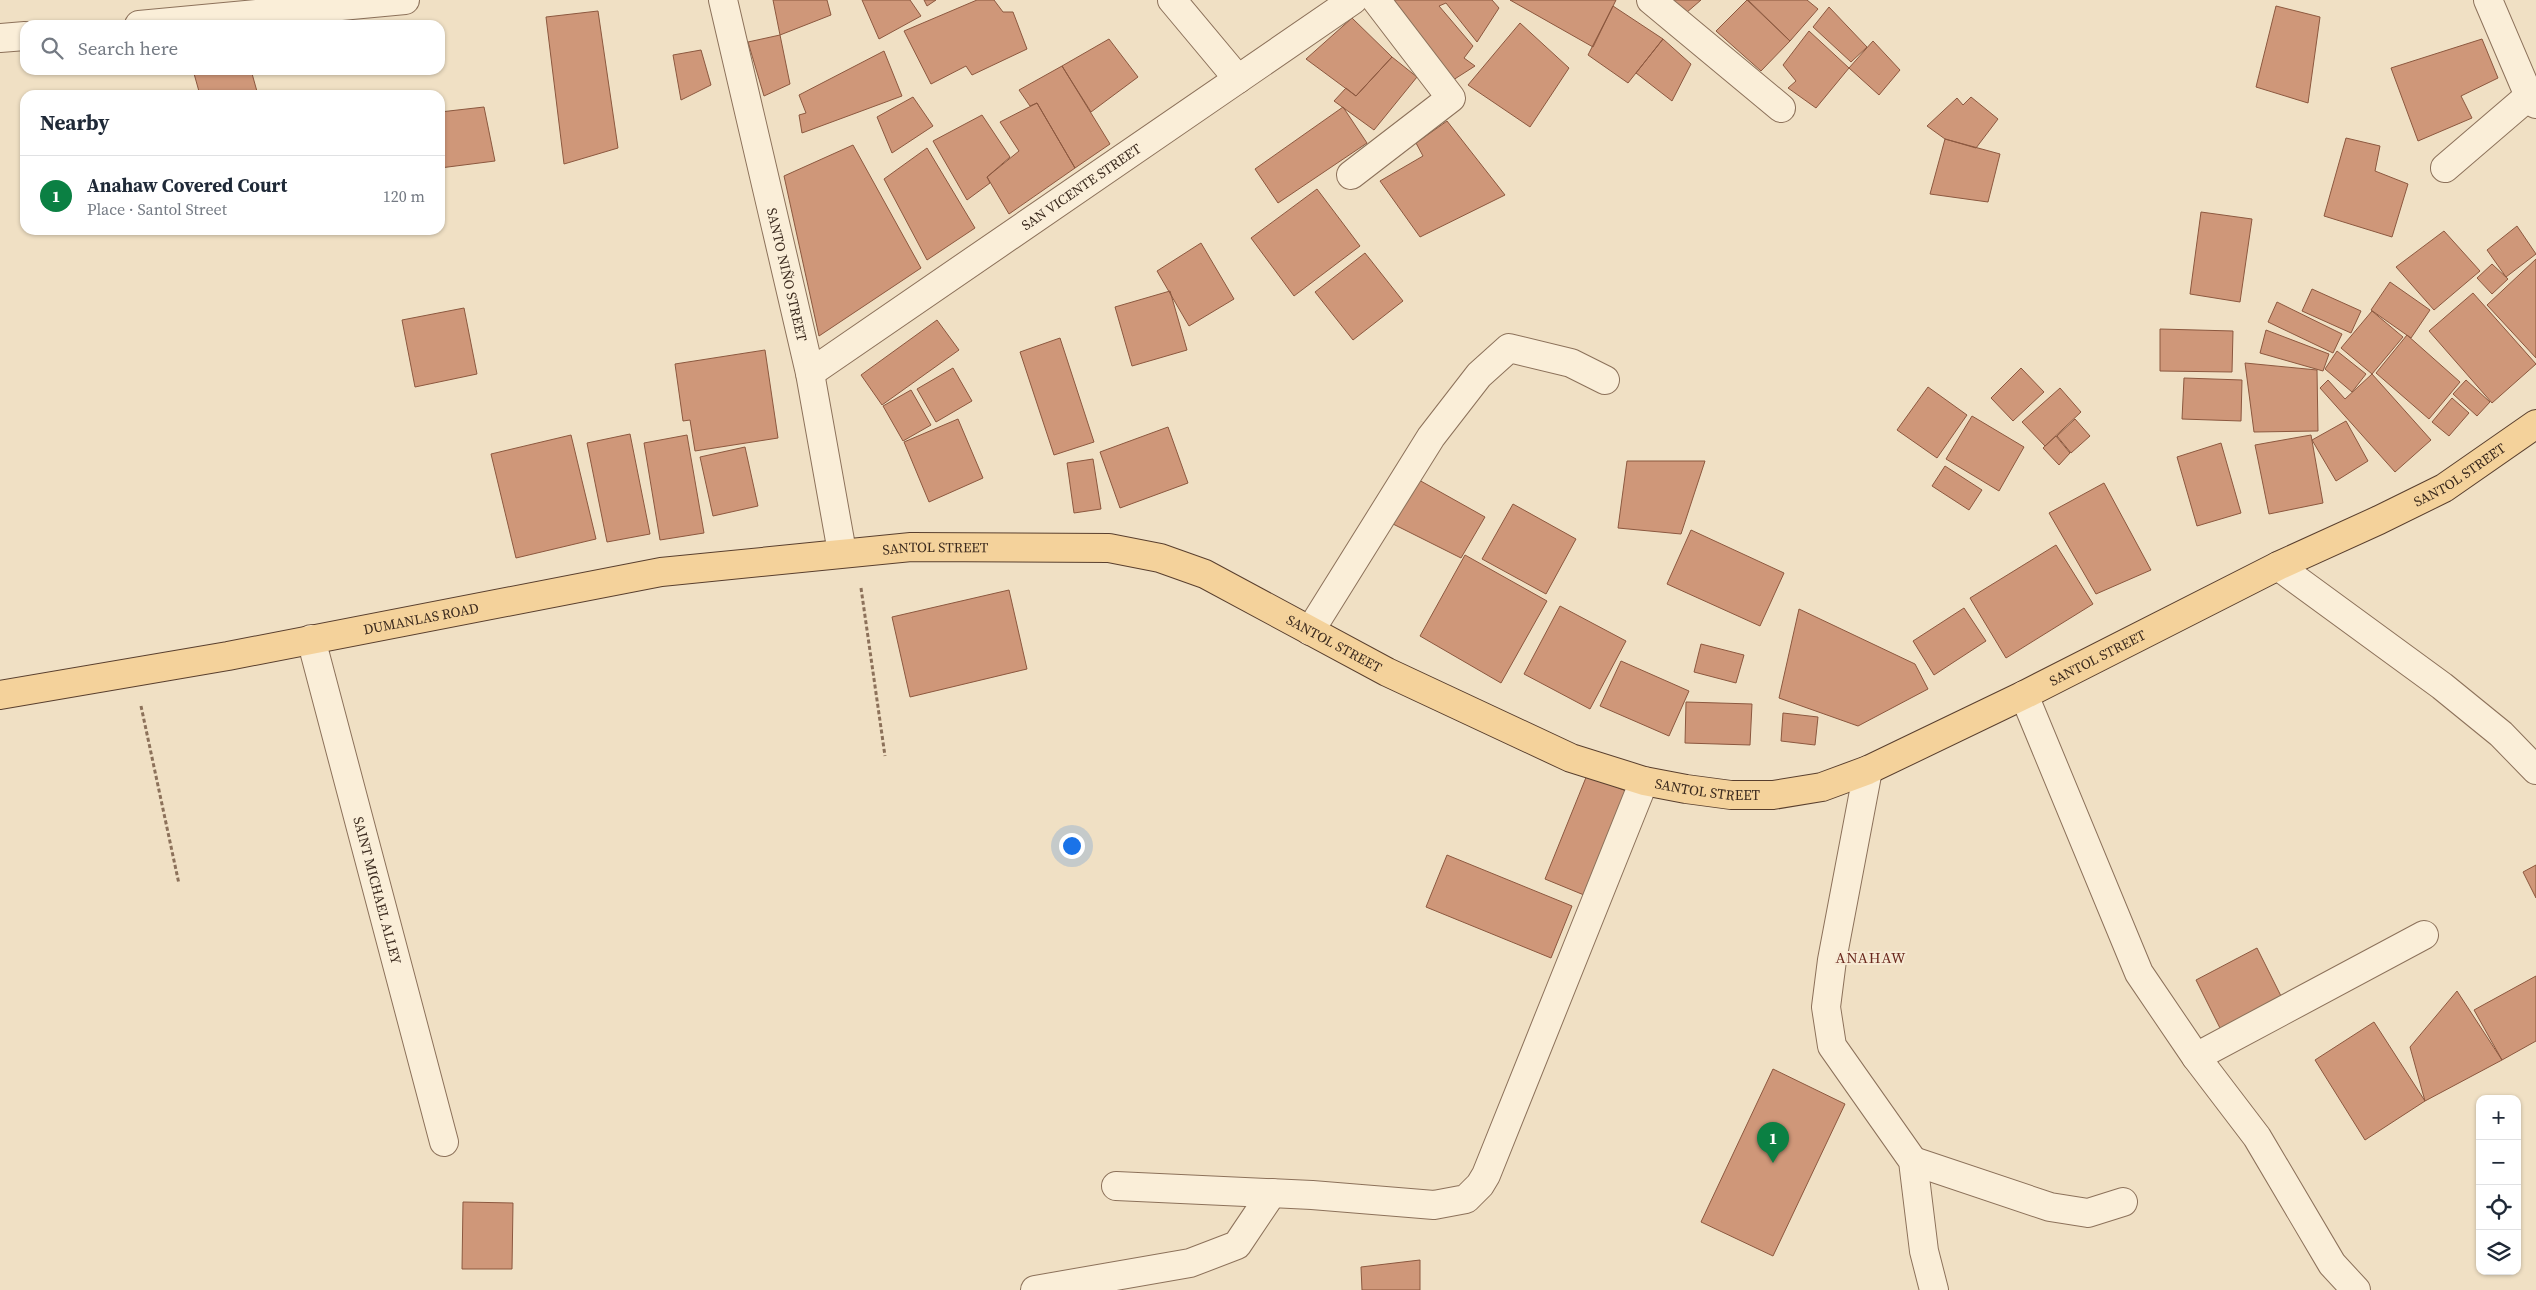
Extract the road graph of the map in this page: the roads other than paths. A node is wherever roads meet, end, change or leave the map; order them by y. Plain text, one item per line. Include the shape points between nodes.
1 (405, 0) edge
2 (723, 0) edge
3 (1172, 0) edge
4 (1353, 0) edge
5 (1376, 0) edge
6 (1651, 0) edge
7 (2488, 0) edge
8 (192, 20) edge
9 (20, 36) edge
10 (0, 38) edge
11 (1238, 78) junction
12 (2532, 100) edge
13 (1781, 108) dead end
14 (2445, 168) dead end
15 (1351, 175) dead end
16 (810, 372) junction
17 (1605, 380) dead end
18 (2536, 424) edge
19 (849, 552) junction
20 (2278, 566) junction
21 (1310, 631) junction
22 (311, 640) junction
23 (0, 695) edge
24 (2024, 695) junction
25 (1868, 770) junction
26 (2536, 770) edge
27 (1644, 781) junction
28 (2424, 935) dead end
29 (2196, 1057) junction
30 (444, 1142) dead end
31 (1913, 1161) junction
32 (1116, 1186) dead end
33 (1272, 1193) junction
34 (2123, 1202) dead end
35 (1035, 1290) edge
36 (1934, 1290) edge
37 (2356, 1290) edge

1 - 8 street
2 - 16 street, SANTO NIÑO STREET
3 - 11 street
4 - 11 street, SAN VICENTE STREET
5 - 15 street via 1451,98
6 - 13 street
7 - 12 street
9 - 10 street
11 - 16 street, SAN VICENTE STREET
12 - 14 street
16 - 19 street, SANTO NIÑO STREET
17 - 21 street via 1571,363 1509,348 1479,375 1431,437
18 - 20 main road, SANTOL STREET via 2444,488
19 - 21 main road, SANTOL STREET via 911,547 1109,548 1160,558 1205,574
19 - 22 main road, DUMANLAS ROAD via 661,572
20 - 24 main road, SANTOL STREET
20 - 26 street via 2442,686 2501,734
21 - 27 main road, SANTOL STREET via 1509,731 1571,758
22 - 23 main road, DUMANLAS ROAD via 135,674
22 - 30 street, SAINT MICHAEL ALLEY
24 - 25 main road, SANTOL STREET
24 - 29 street via 2138,972
25 - 27 main road, SANTOL STREET via 1822,786 1773,795 1732,795
25 - 31 street via 1826,1007 1832,1046
27 - 33 street via 1480,1185 1466,1199 1434,1205
28 - 29 street
29 - 37 street via 2257,1137 2332,1264
31 - 34 street via 2050,1207 2088,1213
31 - 36 street via 1924,1251
32 - 33 street
33 - 35 street via 1238,1245 1190,1263

